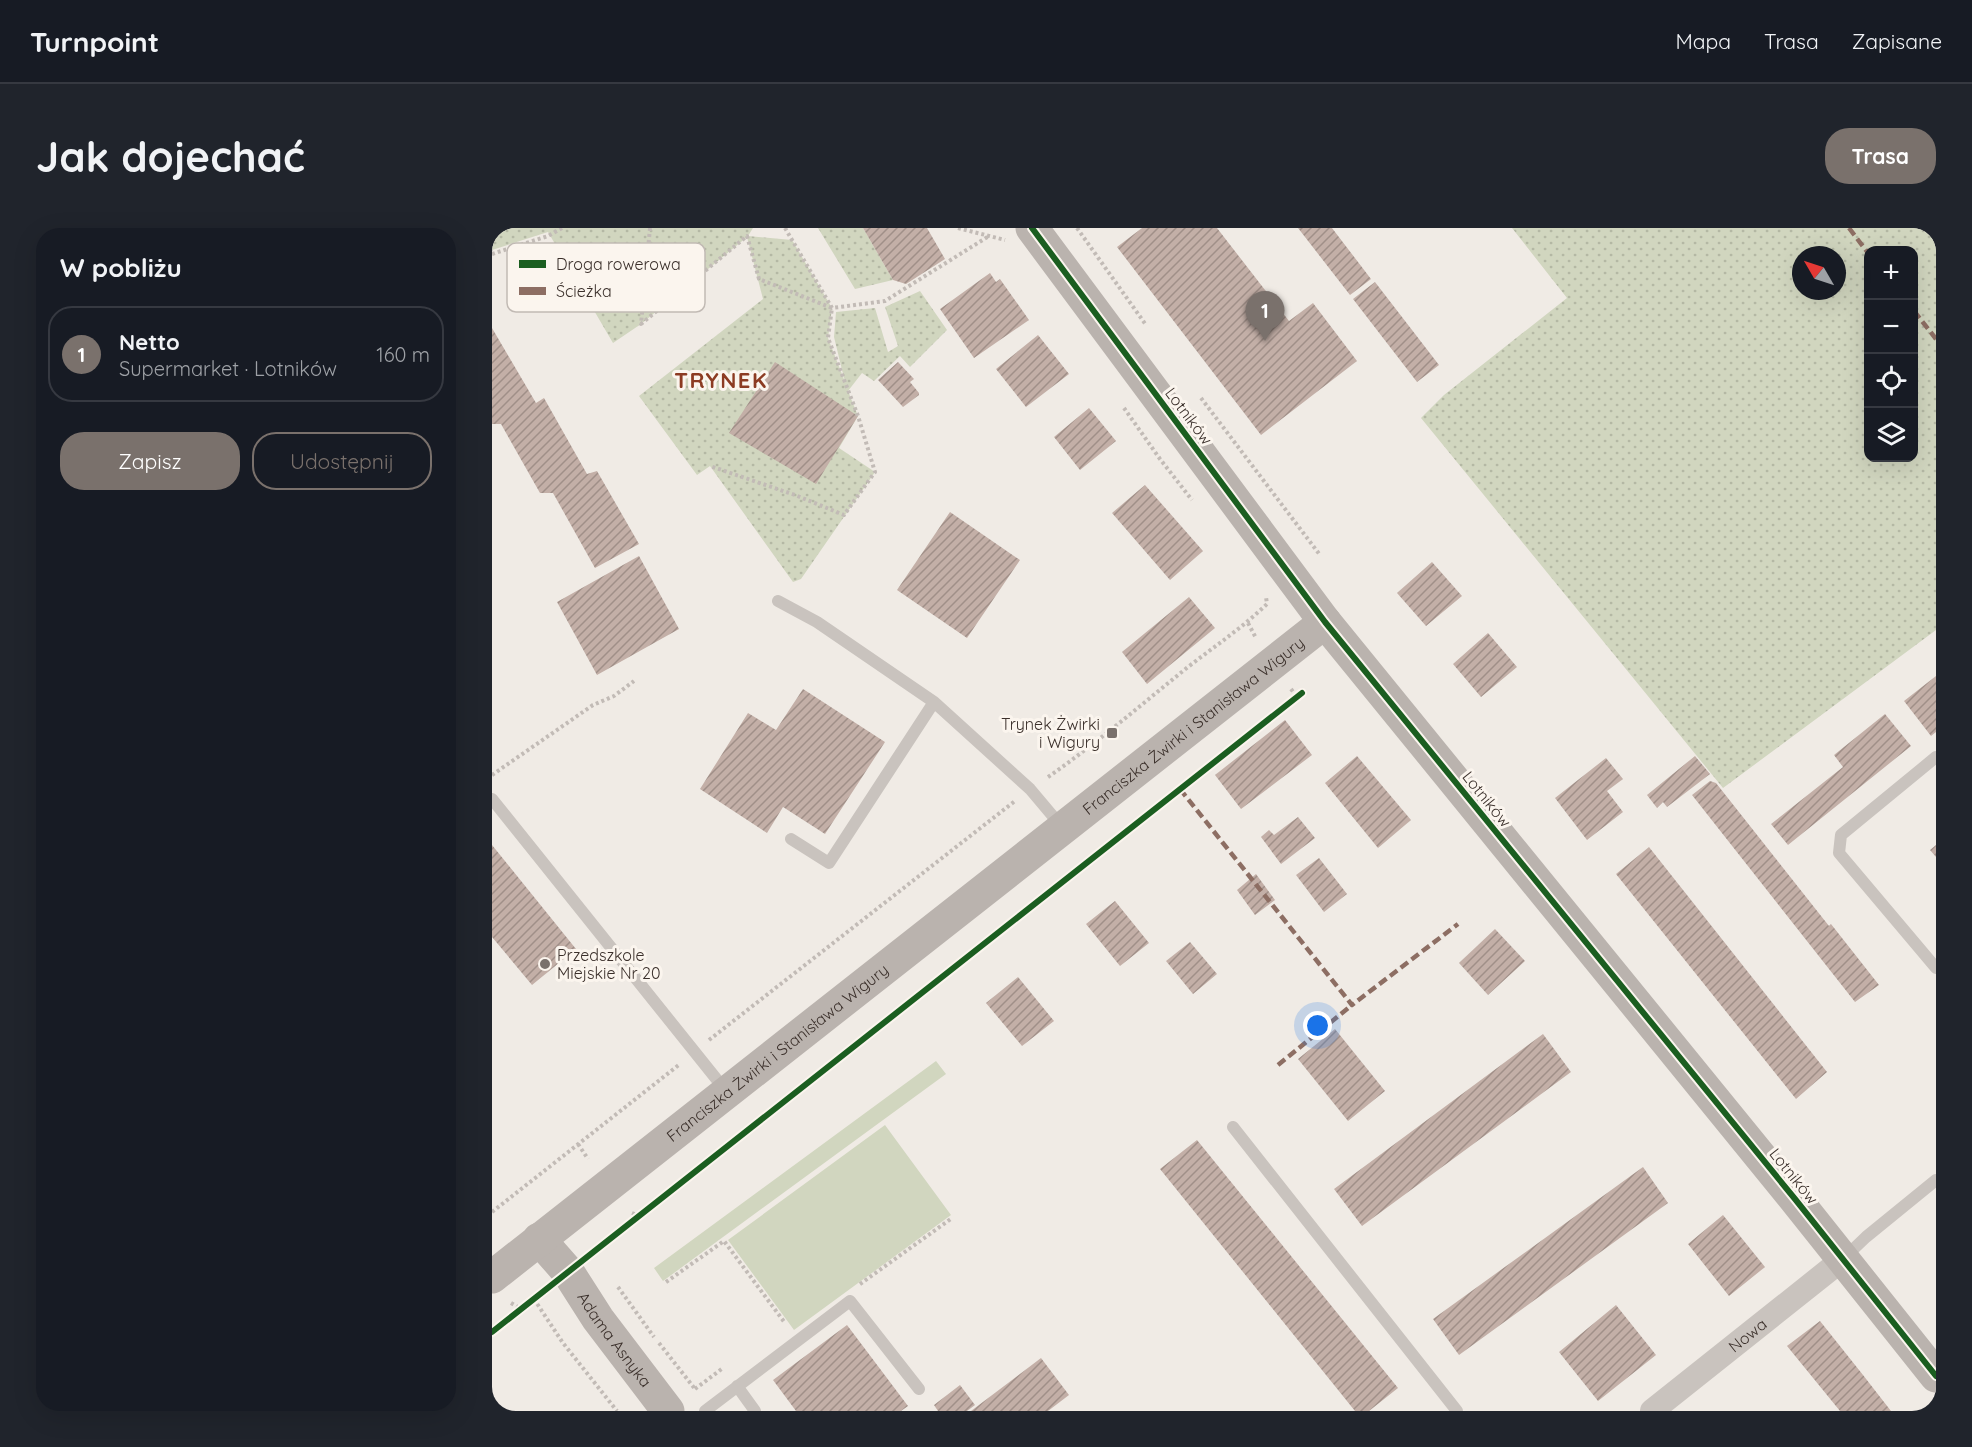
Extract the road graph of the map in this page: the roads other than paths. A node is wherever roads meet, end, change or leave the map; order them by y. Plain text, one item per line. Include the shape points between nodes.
1 (1021, 238) edge
2 (778, 601) dead end
3 (1325, 622) junction
4 (934, 702) junction
5 (1936, 757) edge
6 (492, 799) edge
7 (1062, 828) junction
8 (791, 839) dead end
9 (1936, 968) edge
10 (727, 1092) junction
11 (1233, 1127) dead end
12 (1936, 1180) edge
13 (539, 1239) junction
14 (1843, 1259) junction
15 (502, 1290) edge
16 (1936, 1376) edge
17 (737, 1386) junction
18 (920, 1389) dead end
19 (707, 1409) edge
20 (668, 1411) edge
21 (755, 1411) edge
22 (1457, 1411) edge
23 (1652, 1411) edge

1 - 3 street, Lotników
2 - 4 lane via 817,622
3 - 7 street, Franciszka Żwirki i Stanisława Wigury
3 - 14 street, Lotników
4 - 7 lane via 1030,789
4 - 8 lane via 829,863
5 - 9 lane via 1841,835 1839,853
6 - 10 lane
7 - 10 street, Franciszka Żwirki i Stanisława Wigury
10 - 13 street, Franciszka Żwirki i Stanisława Wigury
11 - 22 lane
12 - 14 lane
13 - 15 street, Franciszka Żwirki i Stanisława Wigury
13 - 20 street, Adama Asnyka via 568,1272
14 - 16 street, Lotników
14 - 23 street, Nowa
17 - 18 lane via 850,1301
17 - 19 lane
17 - 21 lane

